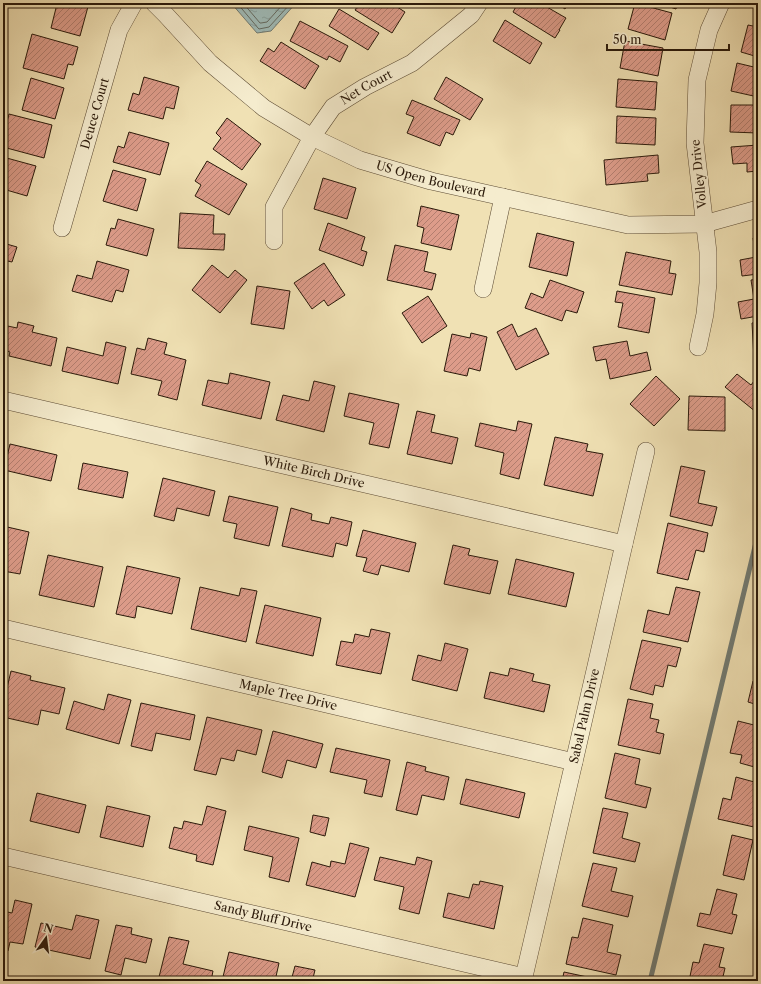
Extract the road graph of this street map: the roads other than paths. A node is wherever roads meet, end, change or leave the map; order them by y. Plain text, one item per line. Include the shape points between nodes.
1 (134, 3) edge
2 (154, 3) edge
3 (478, 3) edge
4 (721, 3) edge
5 (312, 136) junction
6 (503, 197) junction
7 (758, 209) edge
8 (704, 224) junction
9 (62, 228) dead end
10 (274, 241) dead end
11 (482, 289) dead end
12 (698, 347) dead end
13 (3, 400) edge
14 (646, 452) dead end
15 (624, 544) junction
16 (3, 628) edge
17 (574, 762) junction
18 (3, 856) edge
19 (523, 979) edge

1 - 9 street, Deuce Court via 119,30
2 - 5 street, US Open Boulevard via 210,64 264,108
3 - 5 street, Net Court via 471,15 412,63 333,107
4 - 8 street, Volley Drive via 709,30 697,80 695,143
5 - 6 street, US Open Boulevard via 360,160 431,181
5 - 10 street, Net Court via 274,207
6 - 8 street, US Open Boulevard via 628,225
6 - 11 street
7 - 8 street, US Open Boulevard
8 - 12 street, Volley Drive via 708,252 708,284
13 - 15 street, White Birch Drive
14 - 15 street, Sabal Palm Drive
15 - 17 street, Sabal Palm Drive
16 - 17 street, Maple Tree Drive
17 - 19 street, Sabal Palm Drive
18 - 19 street, Sandy Bluff Drive

